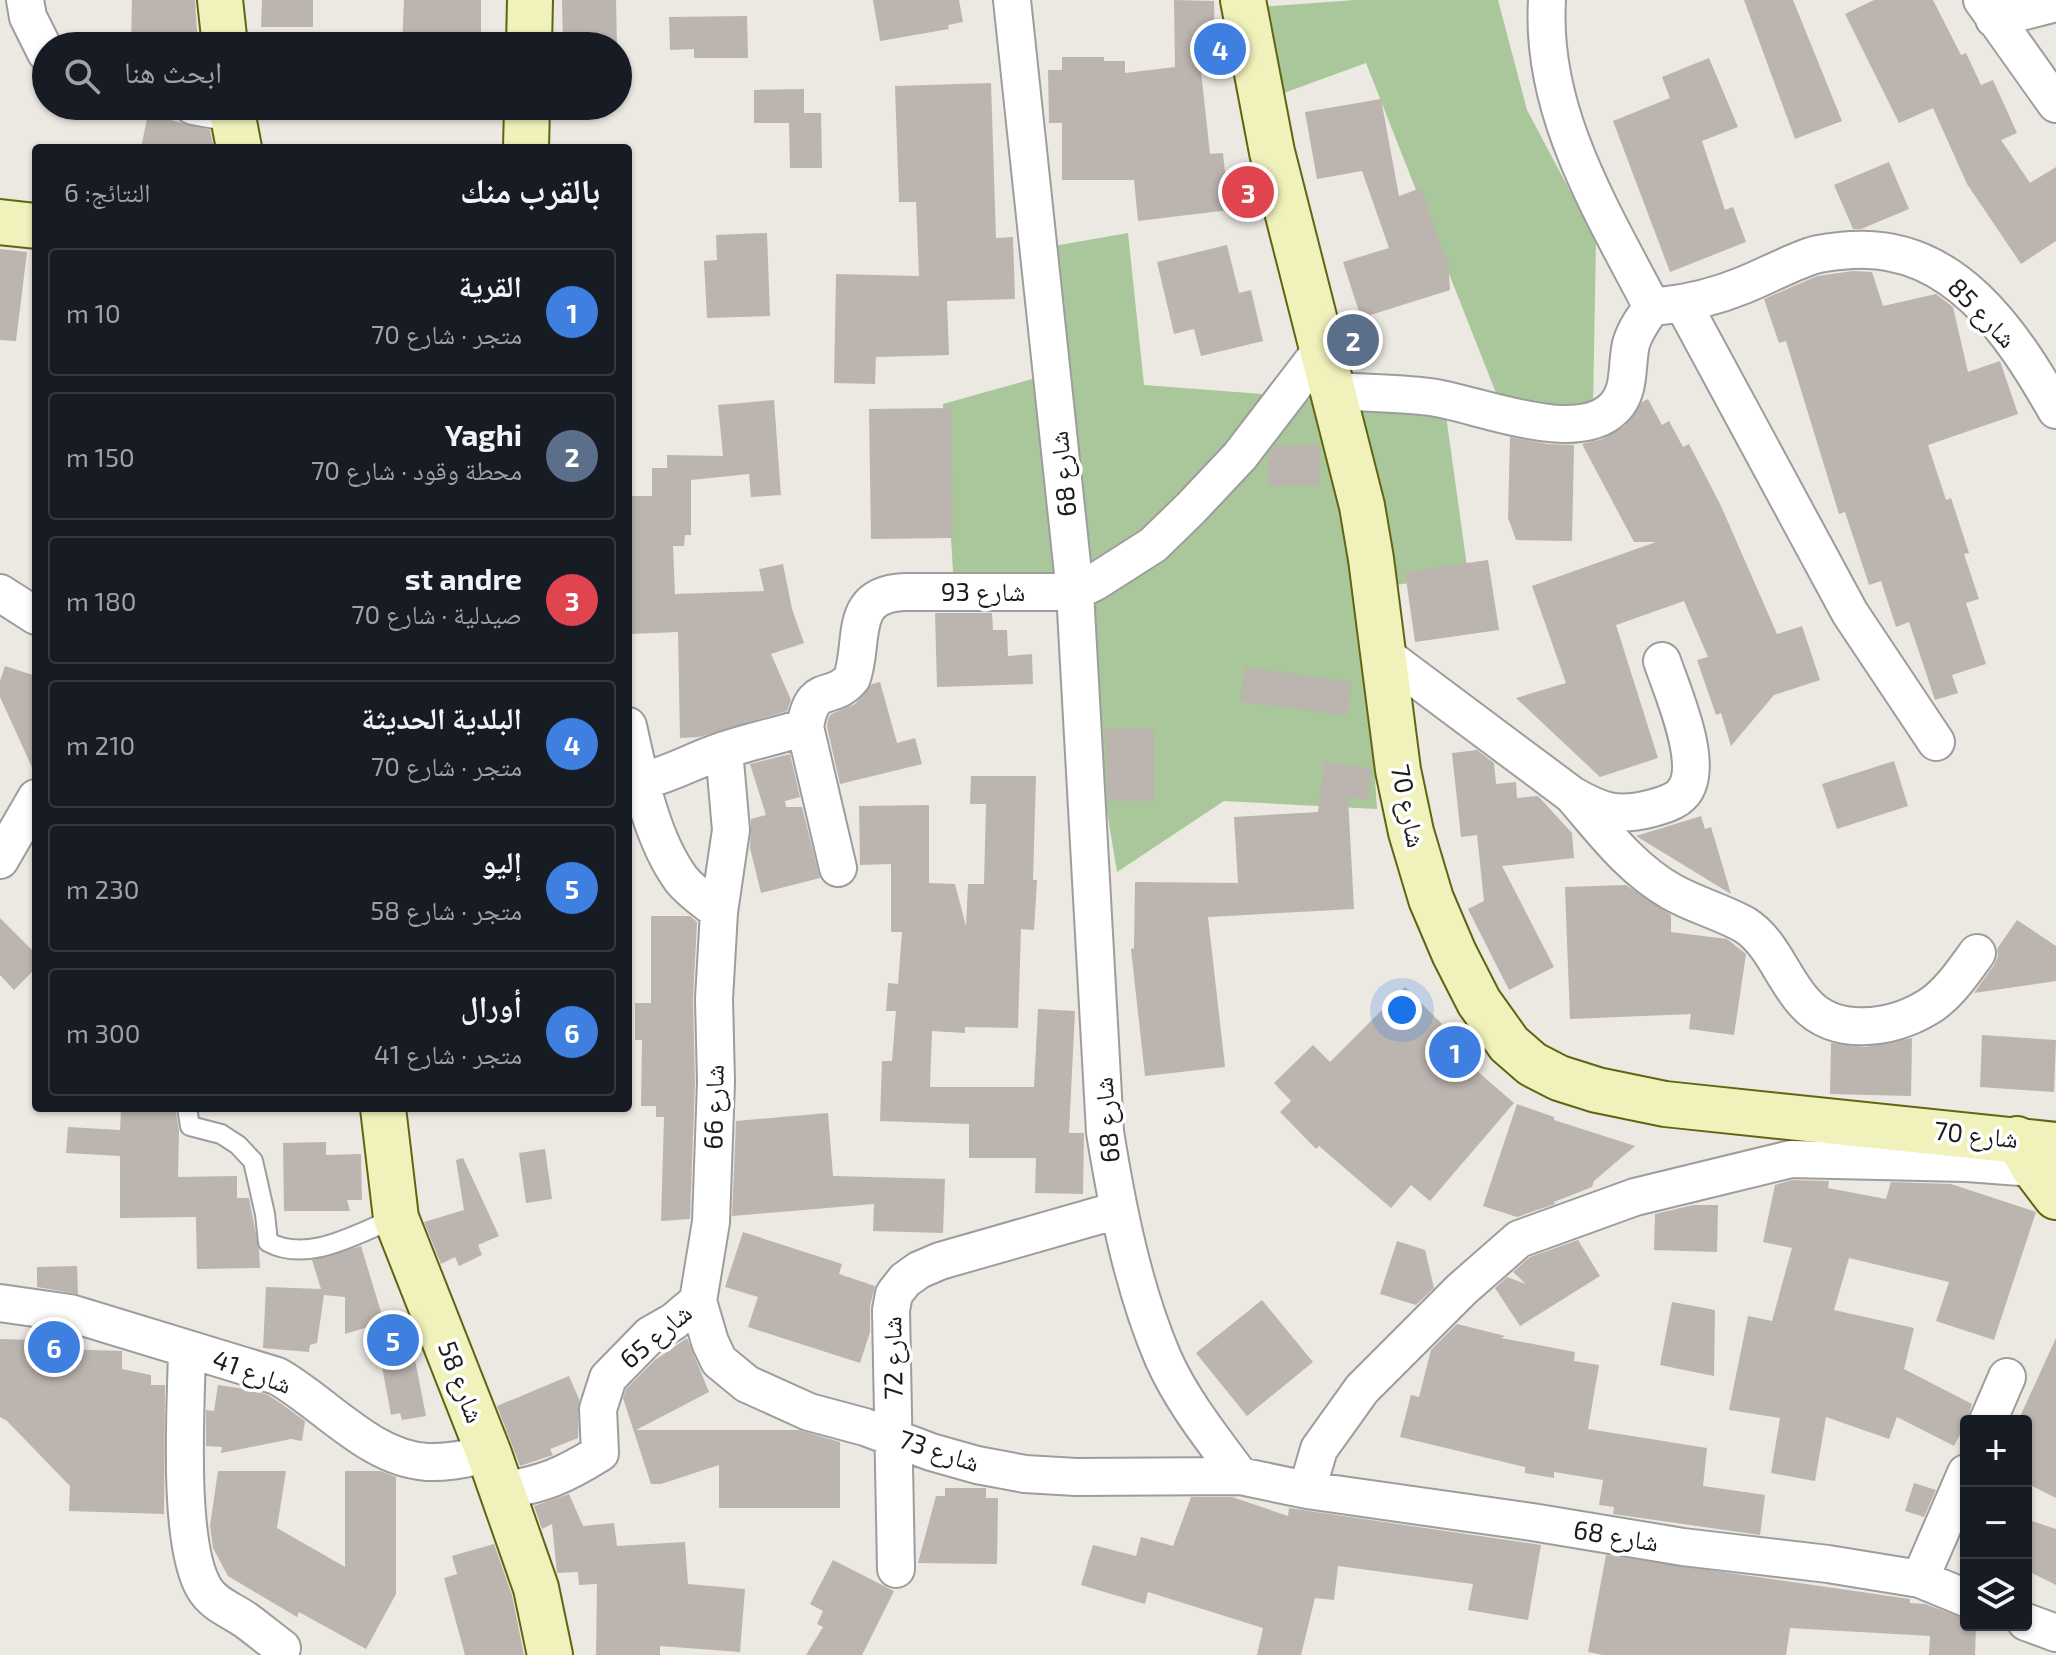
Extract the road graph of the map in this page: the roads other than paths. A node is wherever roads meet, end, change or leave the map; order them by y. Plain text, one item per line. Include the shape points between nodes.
1 (25, 0) edge
2 (220, 0) edge
3 (530, 0) edge
4 (1012, 0) edge
5 (1243, 0) edge
6 (1547, 0) edge
7 (2056, 3) edge
8 (1988, 10) edge
9 (35, 32) edge
10 (223, 32) edge
11 (529, 32) edge
12 (2056, 104) edge
13 (527, 120) edge
14 (526, 144) edge
15 (0, 222) edge
16 (32, 226) edge
17 (1668, 305) junction
18 (1322, 349) junction
19 (1332, 391) junction
20 (2056, 410) edge
21 (1075, 592) junction
22 (0, 593) edge
23 (32, 613) edge
24 (1382, 653) junction
25 (1662, 661) dead end
26 (805, 727) junction
27 (1936, 742) dead end
28 (724, 750) junction
29 (634, 782) edge
30 (1572, 795) junction
31 (32, 805) edge
32 (0, 860) edge
33 (838, 868) dead end
34 (719, 912) junction
35 (1977, 953) dead end
36 (188, 1112) edge
37 (383, 1112) edge
38 (2041, 1162) edge
39 (1118, 1210) junction
40 (396, 1218) junction
41 (698, 1301) junction
42 (0, 1303) edge
43 (187, 1350) junction
44 (2007, 1377) dead end
45 (1991, 1415) edge
46 (894, 1438) junction
47 (495, 1472) junction
48 (1240, 1476) junction
49 (1960, 1487) edge
50 (1307, 1490) junction
51 (896, 1569) dead end
52 (1920, 1579) junction
53 (1960, 1596) edge
54 (2032, 1624) edge
55 (2056, 1633) edge
56 (282, 1648) dead end
57 (550, 1655) edge

1 - 9 street
2 - 10 street
3 - 11 street
4 - 21 street, شارع 68
5 - 18 street, شارع 70 via 1272,152
6 - 17 street via 1548,64 1587,183
7 - 8 street
8 - 12 street
13 - 14 street
15 - 16 street
17 - 19 street via 1635,333 1622,398 1594,420 1538,422 1463,402
17 - 20 street, شارع 85 via 1712,298 1812,256 1874,249 1911,256 1943,273 1986,309
17 - 27 street via 1850,613
18 - 19 street, شارع 70
18 - 21 street via 1240,456 1191,508 1153,545
19 - 24 street, شارع 70 via 1362,506
21 - 26 street, شارع 93 via 891,592 877,597 864,613 852,678 812,701
21 - 39 street, شارع 68 via 1105,1132
22 - 23 street
24 - 30 street
24 - 38 street, شارع 70 via 1407,816 1431,899 1479,1002 1509,1044 1532,1064 1597,1090 1665,1104
25 - 30 street via 1691,764 1682,794 1624,813 1599,810
26 - 28 street
26 - 33 street
28 - 29 street
28 - 34 street, شارع 66 via 731,830
29 - 34 street via 682,881
30 - 35 street via 1628,860 1670,891 1746,926 1801,1000 1824,1020 1873,1027 1903,1019 1930,1006
31 - 32 street
34 - 41 street, شارع 66 via 711,1222
36 - 40 lane via 190,1126 221,1134 253,1161 268,1242 282,1250 308,1252
37 - 40 street, شارع 58
38 - 50 street via 1791,1159 1635,1197 1519,1239 1362,1389 1319,1449
39 - 46 street, شارع 72 via 940,1261 905,1280 894,1294 891,1310
39 - 48 street, شارع 68 via 1163,1357 1197,1418
40 - 47 street, شارع 58
41 - 46 street, شارع 73 via 719,1361 739,1379 809,1412
41 - 47 street, شارع 65 via 650,1335 608,1378 598,1409 600,1453 538,1485
42 - 43 street, شارع 41 via 70,1313
43 - 47 street, شارع 41 via 277,1376 360,1435 400,1455
43 - 56 street via 185,1443 194,1563 205,1590 220,1606
44 - 45 street
46 - 48 street, شارع 73 via 977,1465 1025,1474
46 - 51 street, شارع 72
47 - 57 street, شارع 58 via 536,1588
48 - 50 street, شارع 68
49 - 52 street
50 - 52 street, شارع 68
52 - 53 street, شارع 68
54 - 55 street

